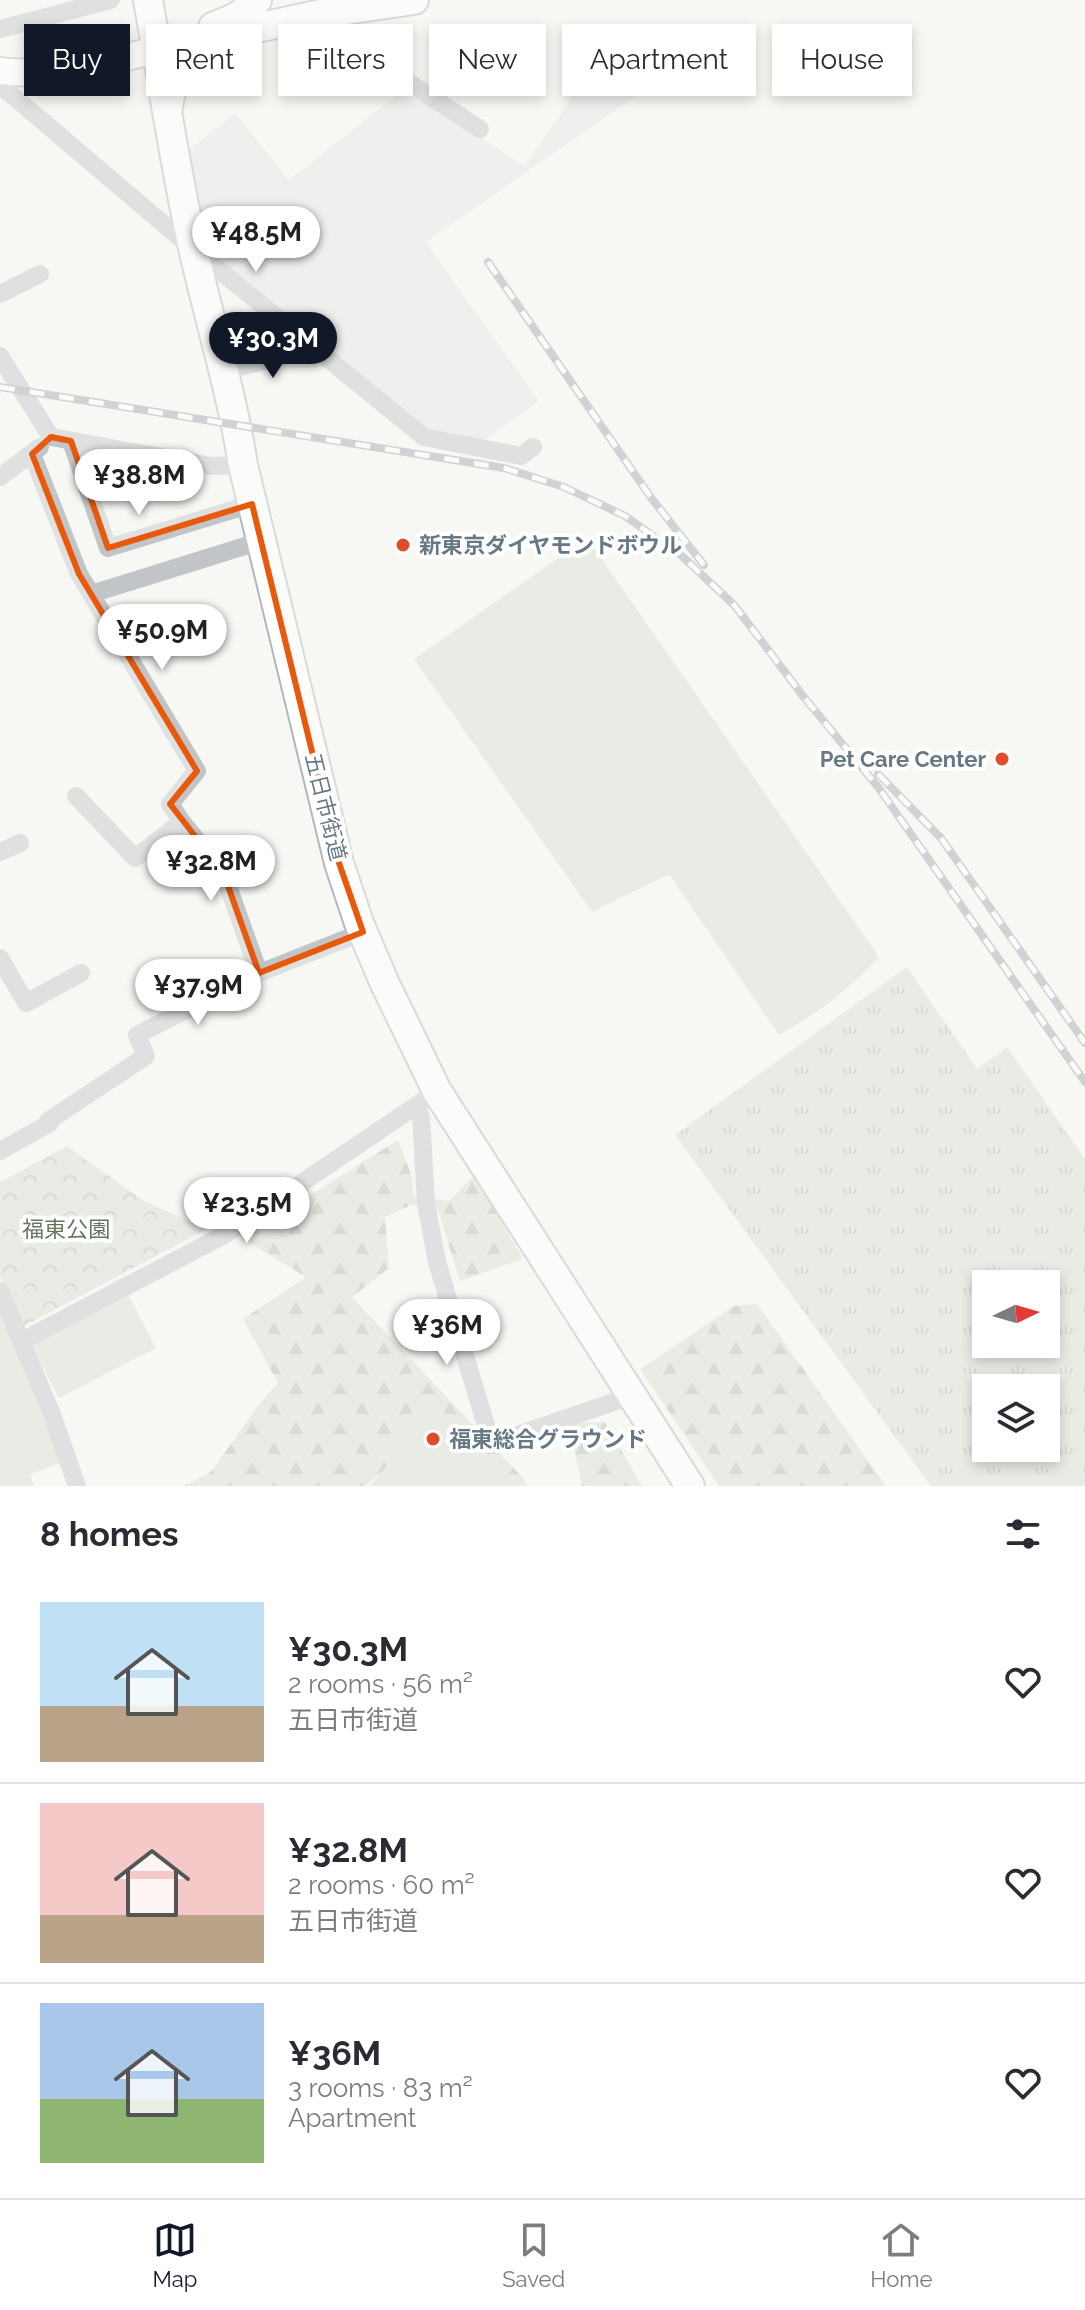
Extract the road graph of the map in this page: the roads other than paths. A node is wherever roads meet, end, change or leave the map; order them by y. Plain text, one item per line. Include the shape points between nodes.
1 (111, 0) edge
2 (148, 0) edge
3 (257, 0) edge
4 (414, 0) edge
5 (318, 6) edge
6 (46, 8) edge
7 (152, 24) edge
8 (224, 24) edge
9 (262, 24) edge
10 (0, 29) edge
11 (146, 52) edge
12 (0, 71) edge
13 (0, 85) edge
14 (164, 96) edge
15 (169, 96) edge
16 (167, 114) junction
17 (480, 129) dead end
18 (193, 249) junction
19 (40, 274) dead end
20 (0, 294) edge
21 (309, 344) junction
22 (0, 356) edge
23 (224, 371) junction
24 (51, 437) junction
25 (71, 441) junction
26 (533, 447) dead end
27 (32, 454) junction
28 (243, 465) junction
29 (0, 477) edge
30 (252, 504) junction
31 (261, 541) junction
32 (91, 594) junction
33 (76, 796) dead end
34 (182, 822) junction
35 (20, 843) dead end
36 (0, 852) edge
37 (363, 932) junction
38 (0, 958) edge
39 (81, 973) dead end
40 (259, 973) junction
41 (427, 1098) junction
42 (0, 1151) edge
43 (0, 1291) edge
44 (22, 1341) junction
45 (631, 1396) junction
46 (77, 1486) edge
47 (690, 1486) edge

1 - 6 street
2 - 7 main road, 五日市街道
3 - 8 main road
4 - 5 main road
5 - 9 main road
5 - 17 street via 408,82
6 - 10 street
11 - 12 street via 64,70
13 - 18 street
14 - 16 main road, 五日市街道
15 - 16 main road
16 - 18 main road, 五日市街道
18 - 21 street
18 - 23 main road, 五日市街道
19 - 20 street
21 - 23 street
21 - 26 street via 424,437 521,456
22 - 24 street
23 - 28 main road, 五日市街道
24 - 25 street
24 - 27 street
25 - 28 street via 211,466
25 - 30 street via 108,548
27 - 29 street
27 - 32 street
28 - 30 main road, 五日市街道
30 - 31 main road, 五日市街道
31 - 32 street
31 - 37 main road, 五日市街道 via 339,863
32 - 34 street via 197,771 170,804
33 - 34 street via 135,858
34 - 40 street via 223,872
35 - 36 street
37 - 40 street
37 - 41 main road, 五日市街道
38 - 39 street via 26,1003
40 - 42 street via 137,1035 146,1056
41 - 44 street via 226,1234
41 - 45 main road, 五日市街道
41 - 45 street via 421,1117 426,1203 437,1262 487,1429 495,1438 509,1438
43 - 44 street
44 - 46 street
45 - 47 main road, 五日市街道

